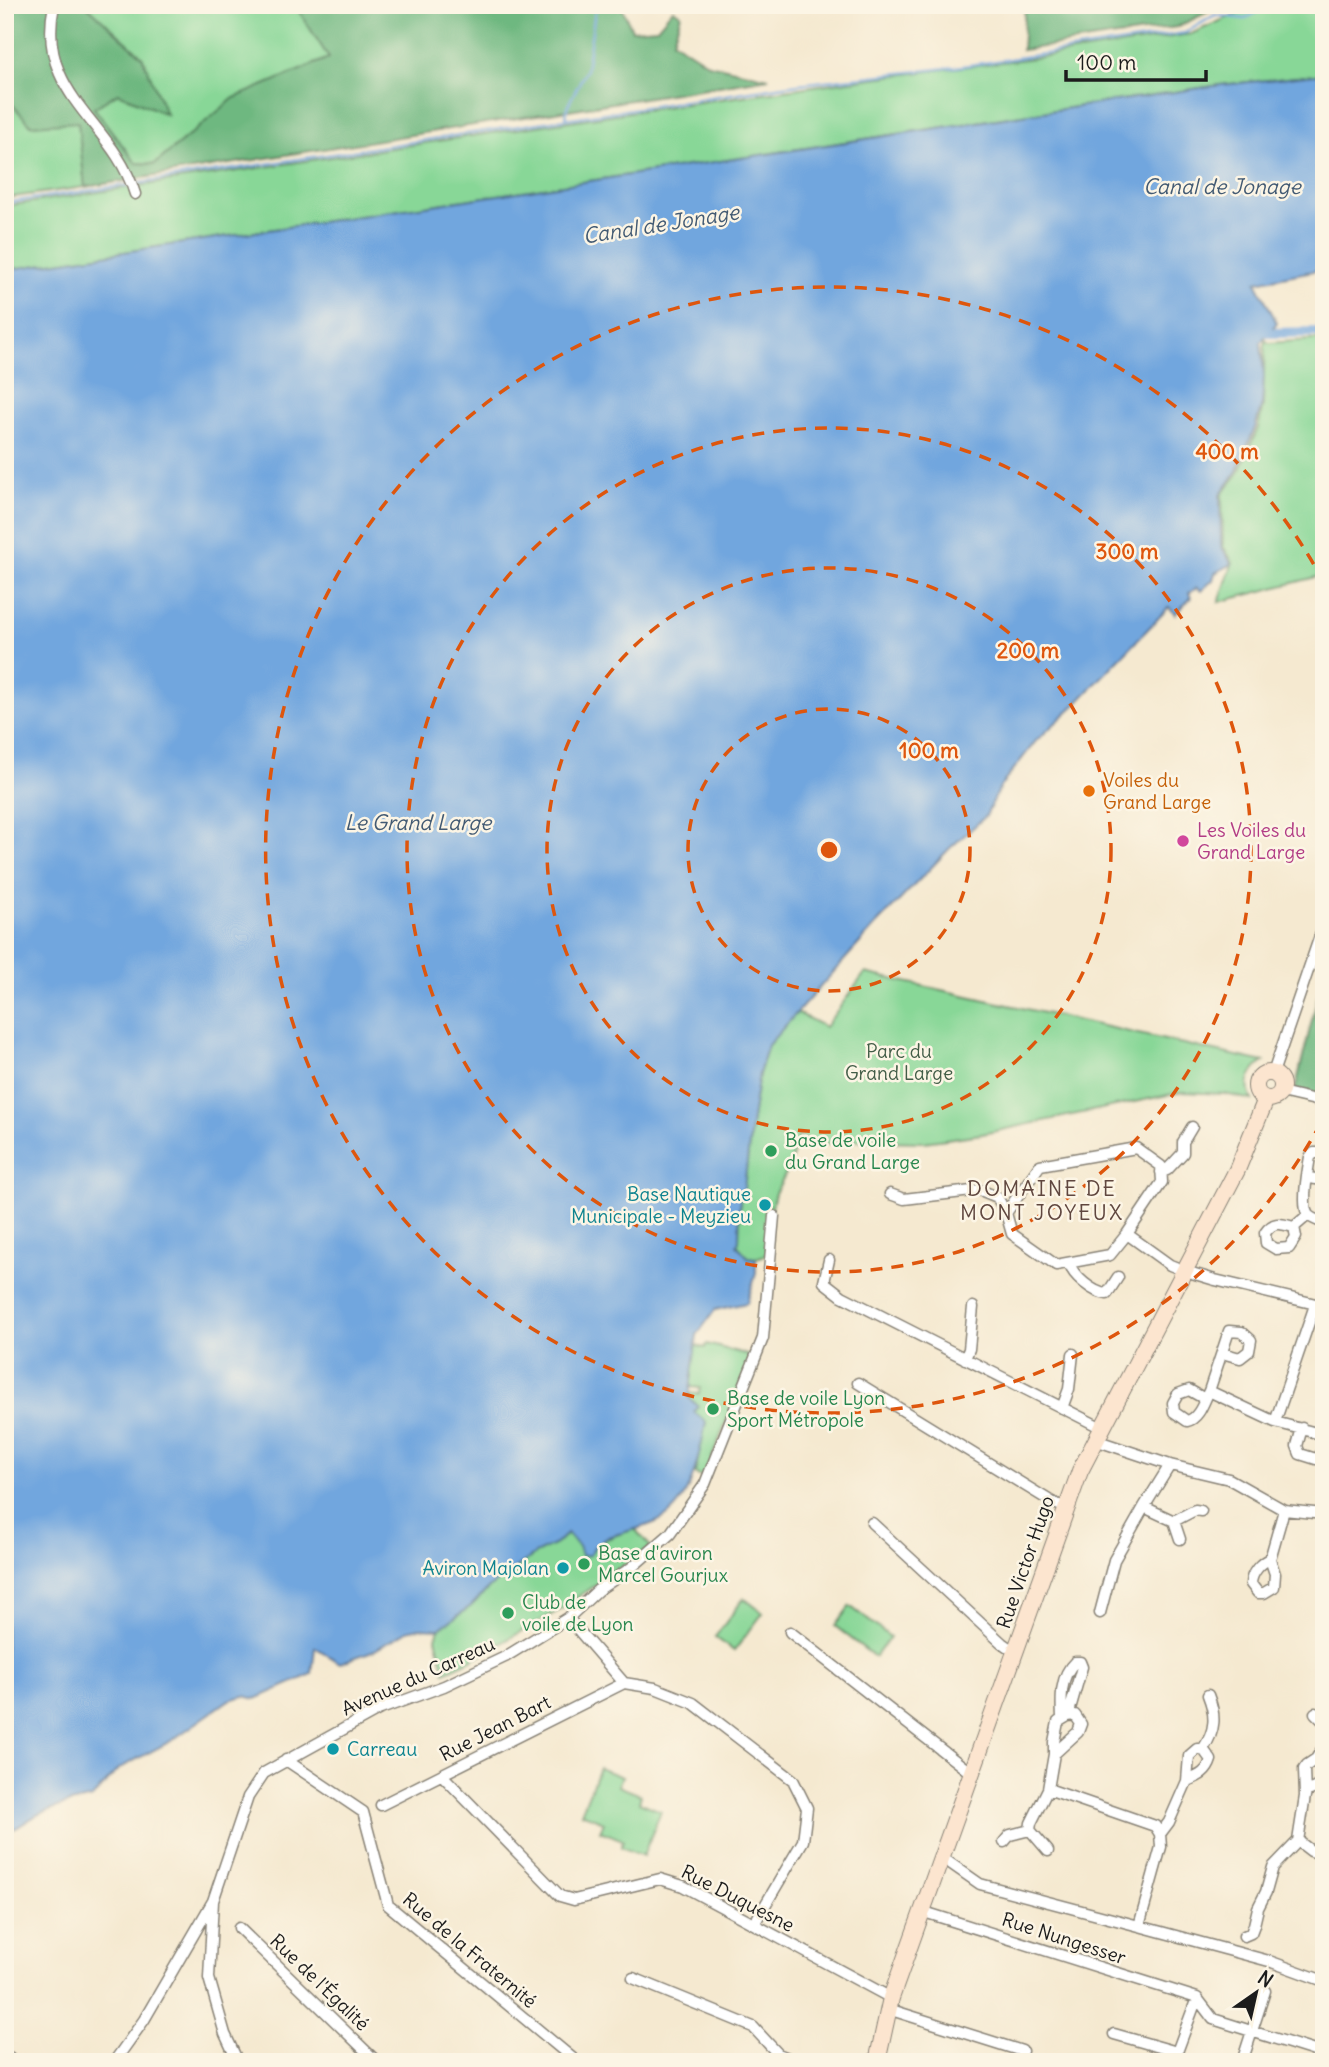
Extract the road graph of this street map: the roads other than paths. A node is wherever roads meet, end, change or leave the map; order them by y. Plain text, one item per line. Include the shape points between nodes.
1 (54, 5) edge
2 (135, 194) dead end
3 (1324, 924) edge
4 (1273, 1073) junction
5 (1274, 1095) junction
6 (1324, 1102) edge
7 (1192, 1127) dead end
8 (1324, 1153) edge
9 (1161, 1172) junction
10 (1308, 1178) junction
11 (1324, 1180) edge
12 (890, 1194) dead end
13 (1006, 1213) junction
14 (1308, 1215) junction
15 (774, 1216) dead end
16 (1324, 1223) edge
17 (1294, 1227) dead end
18 (1127, 1234) junction
19 (829, 1260) dead end
20 (1069, 1263) junction
21 (1185, 1271) junction
22 (1118, 1277) dead end
23 (1319, 1305) edge
24 (973, 1307) dead end
25 (1222, 1353) dead end
26 (1073, 1354) dead end
27 (965, 1359) junction
28 (858, 1383) dead end
29 (1062, 1408) junction
30 (1275, 1422) junction
31 (1302, 1428) junction
32 (1099, 1434) junction
33 (1324, 1435) edge
34 (1324, 1448) edge
35 (1170, 1465) junction
36 (1144, 1507) junction
37 (1066, 1508) junction
38 (1284, 1510) junction
39 (1201, 1511) dead end
40 (1324, 1514) edge
41 (1174, 1521) junction
42 (872, 1523) dead end
43 (1180, 1539) dead end
44 (1270, 1559) dead end
45 (1100, 1613) dead end
46 (568, 1618) junction
47 (790, 1632) dead end
48 (1015, 1652) junction
49 (624, 1683) junction
50 (1208, 1695) dead end
51 (1324, 1746) edge
52 (1203, 1749) junction
53 (1054, 1754) junction
54 (286, 1760) junction
55 (1320, 1763) edge
56 (971, 1773) junction
57 (442, 1775) junction
58 (1324, 1780) edge
59 (1187, 1781) junction
60 (1048, 1789) junction
61 (1305, 1792) junction
62 (381, 1805) dead end
63 (1030, 1830) junction
64 (1160, 1834) junction
65 (1298, 1841) junction
66 (1004, 1842) dead end
67 (1048, 1852) dead end
68 (1324, 1855) edge
69 (940, 1859) junction
70 (212, 1901) junction
71 (921, 1911) junction
72 (754, 1924) junction
73 (1139, 1926) junction
74 (239, 1928) dead end
75 (1244, 1936) dead end
76 (633, 1978) dead end
77 (1324, 1981) edge
78 (1265, 1991) dead end
79 (1196, 1998) junction
80 (889, 2004) junction
81 (1251, 2031) junction
82 (1114, 2034) dead end
83 (1022, 2051) dead end
84 (1324, 2054) edge
85 (5, 2056) edge
86 (17, 2062) edge
87 (114, 2062) edge
88 (238, 2062) edge
89 (377, 2062) edge
90 (577, 2062) edge
91 (798, 2062) edge
92 (877, 2062) edge
93 (1242, 2062) edge

1 - 2 street via 52,57 64,84 114,151
3 - 4 street
4 - 5 street via 1281,1078
4 - 5 street via 1265,1073 1256,1082 1257,1091
5 - 6 street
5 - 21 street, Rue Victor Hugo
7 - 9 street via 1182,1142 1182,1153
8 - 10 street via 1310,1157
9 - 13 street via 1161,1166 1136,1148 1040,1165
9 - 18 street via 1162,1182
10 - 11 street
10 - 14 street
12 - 13 street via 904,1199 980,1190 997,1197
13 - 20 street via 1012,1234 1056,1265
14 - 16 street
14 - 17 street
15 - 46 street, Avenue du Carreau via 763,1338 705,1484 670,1534
18 - 20 street via 1110,1255
18 - 21 street
19 - 27 street via 824,1282 842,1296
20 - 22 street via 1072,1272 1101,1294 1107,1294
21 - 23 street
21 - 32 street, Rue Victor Hugo
23 - 30 street
24 - 27 street
25 - 30 street via 1208,1395
26 - 29 street
27 - 29 street
28 - 37 street
29 - 32 street
30 - 31 street
31 - 33 street
31 - 34 street via 1297,1446 1300,1454 1316,1459
32 - 35 street
32 - 37 street, Rue Victor Hugo
35 - 36 street
35 - 38 street via 1229,1479
36 - 41 street
36 - 45 street via 1114,1560
37 - 48 street, Rue Victor Hugo
38 - 40 street
38 - 44 street
39 - 41 street
41 - 43 street
42 - 48 street
46 - 49 street
46 - 54 street, Avenue du Carreau via 473,1674 378,1710
47 - 56 street
48 - 56 street, Rue Victor Hugo
49 - 57 street, Rue Jean Bart
49 - 72 street via 655,1688 693,1703 793,1780 807,1808 803,1841
50 - 52 street via 1214,1727
51 - 55 street
52 - 59 street via 1189,1756
52 - 59 street via 1211,1760 1209,1768
53 - 53 street via 1078,1732 1081,1724 1075,1715 1065,1717 1056,1729
53 - 60 street
54 - 70 street, Avenue du Carreau via 264,1773 248,1797
54 - 90 street, Rue de la Fraternité via 363,1812 388,1905
55 - 61 street via 1304,1769
56 - 69 street, Rue Victor Hugo
57 - 62 street, Rue Jean Bart
57 - 72 street, Rue Duquesne via 560,1896 574,1900 660,1879 683,1886
58 - 61 street
59 - 64 street
60 - 63 street
60 - 64 street via 1155,1826
61 - 65 street
63 - 66 street via 1010,1835
63 - 67 street
64 - 73 street via 1161,1847
65 - 68 street
65 - 75 street via 1273,1867 1251,1933
69 - 71 street, Rue Victor Hugo
69 - 73 street via 980,1884
70 - 87 street, Avenue du Carreau via 144,2020
70 - 88 street via 209,1978
71 - 79 street, Rue Nungesser
71 - 80 street, Rue Victor Hugo
72 - 80 street, Rue Duquesne
73 - 77 street
74 - 89 street, Rue de l'Égalité
76 - 91 street via 753,2027 778,2054
78 - 81 street
79 - 81 street, Rue Nungesser via 1213,2020
79 - 82 street via 1177,2052
80 - 83 street, Rue Duquesne
80 - 92 street, Rue Victor Hugo
81 - 84 street, Rue Nungesser
81 - 93 street
85 - 86 street

